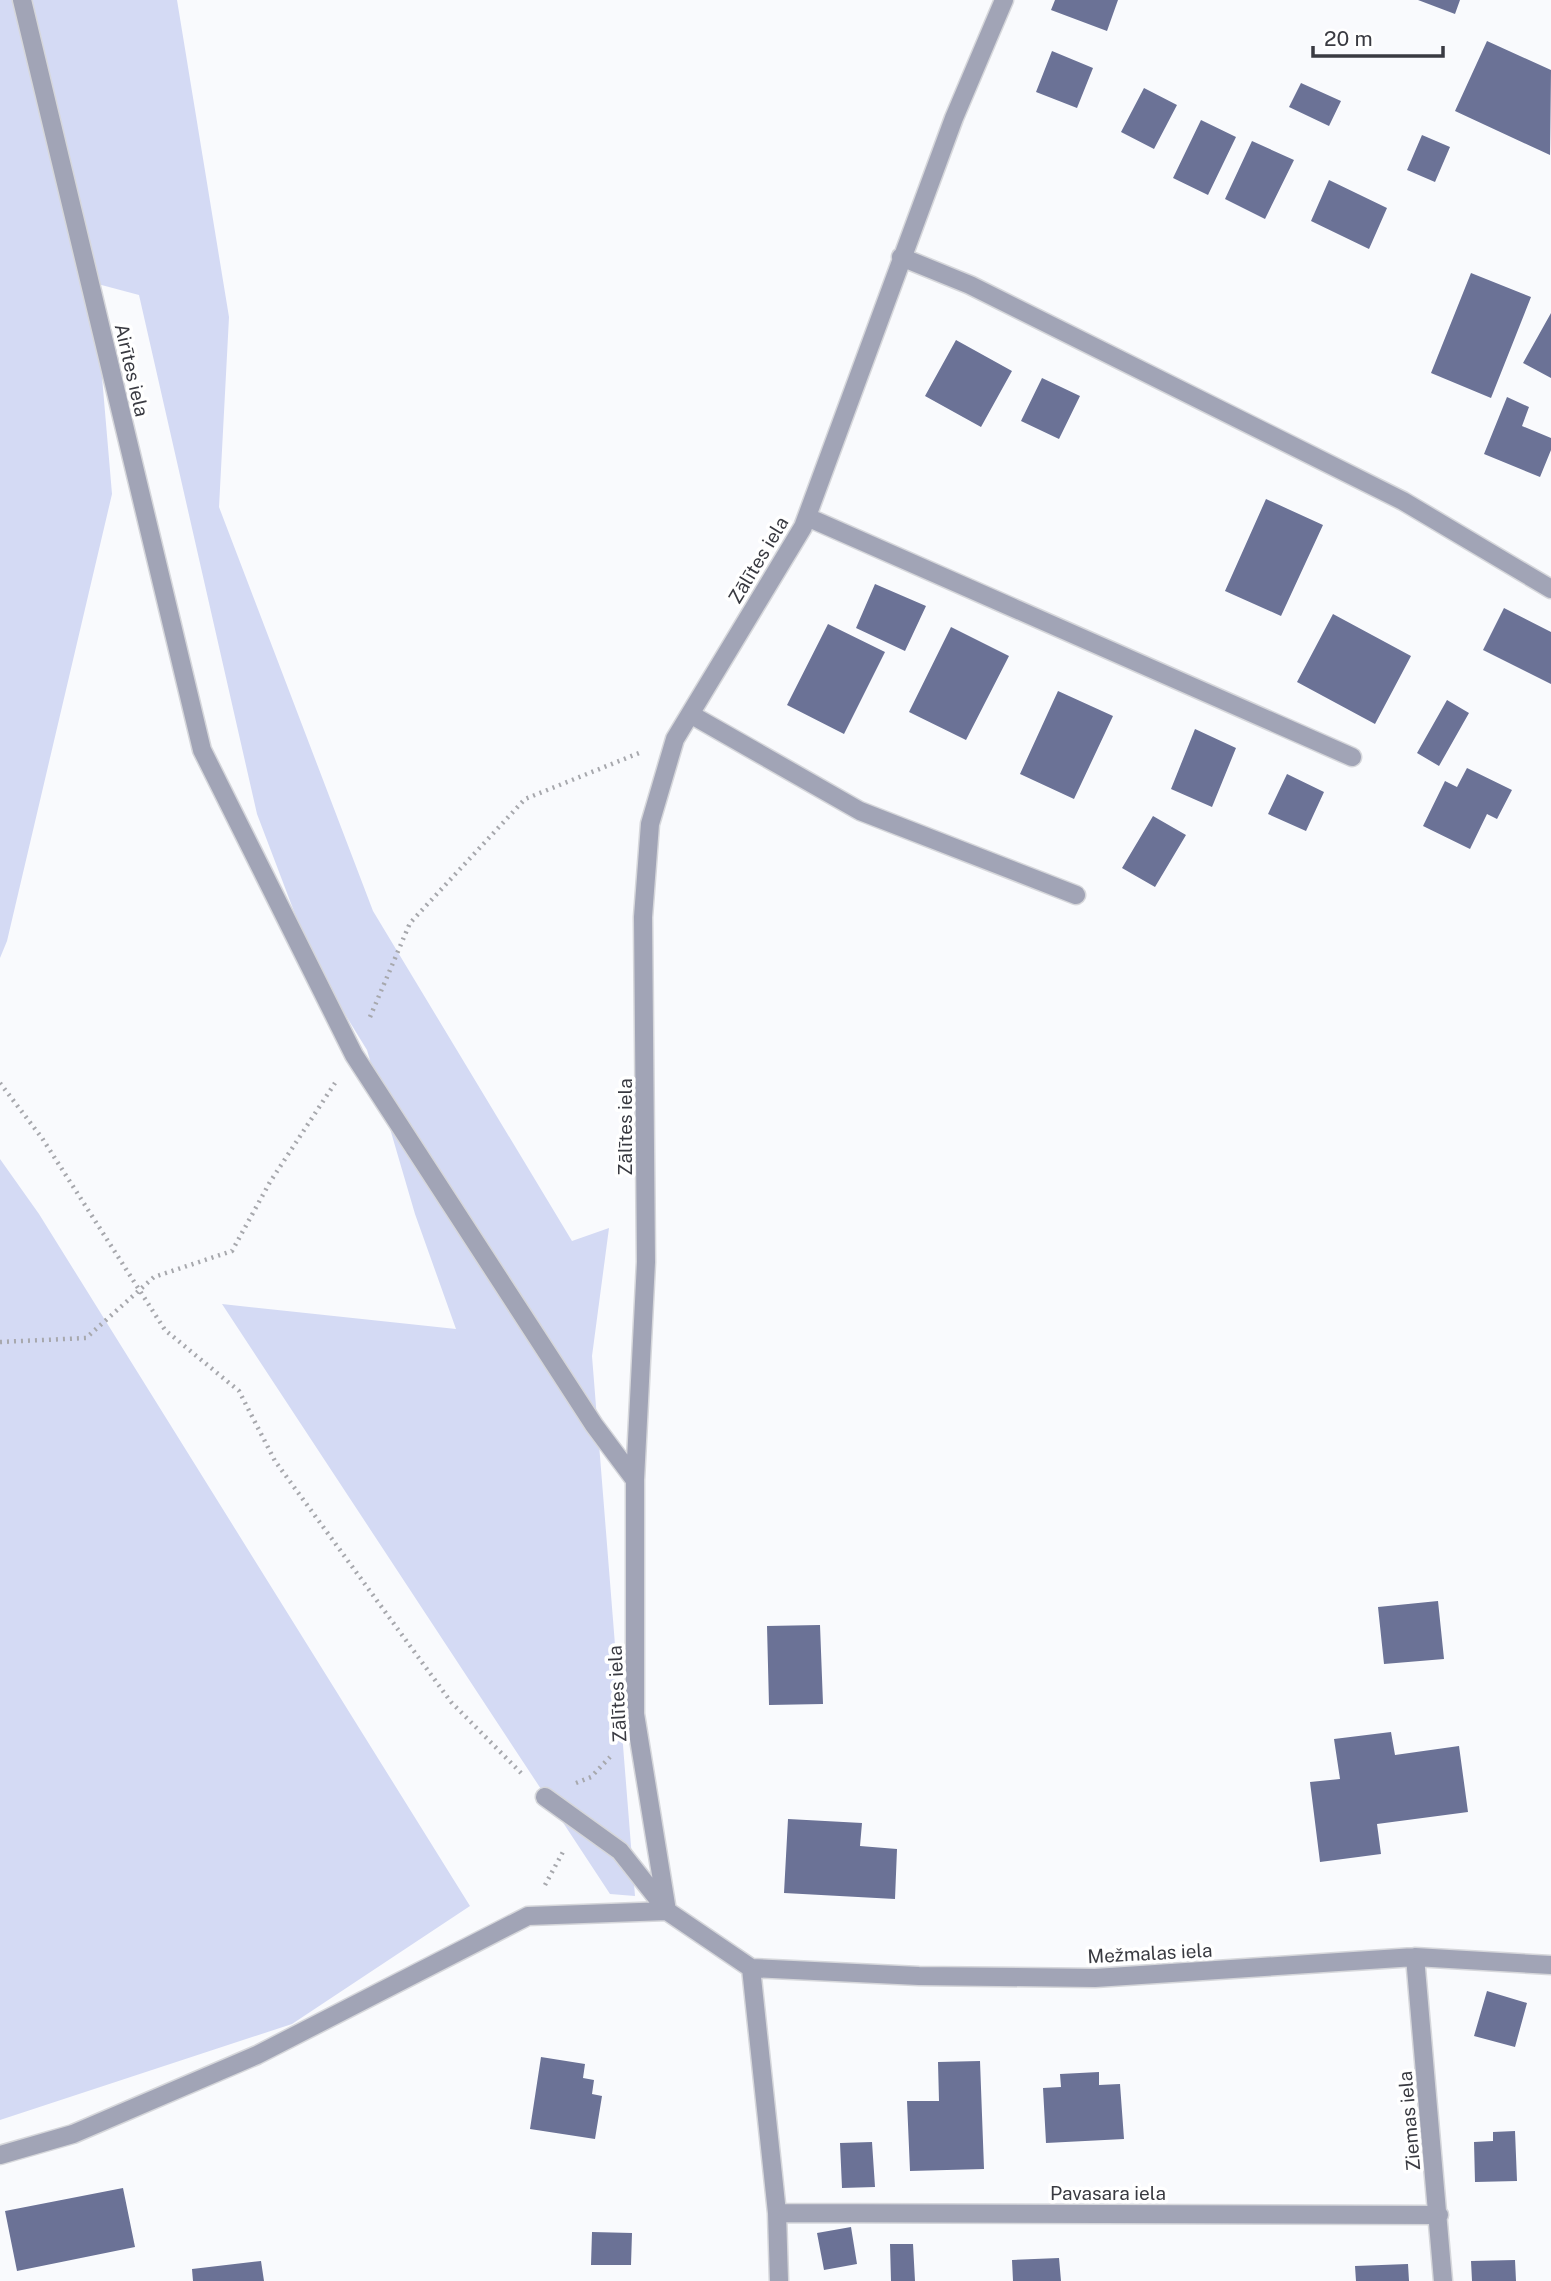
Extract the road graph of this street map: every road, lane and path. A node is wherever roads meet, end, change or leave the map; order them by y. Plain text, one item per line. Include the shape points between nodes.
1 (22, 0) edge
2 (1004, 0) edge
3 (901, 257) junction
4 (807, 517) junction
5 (1551, 589) edge
6 (690, 714) junction
7 (1352, 757) dead end
8 (1076, 895) dead end
9 (0, 1083) edge
10 (635, 1480) junction
11 (635, 1714) junction
12 (545, 1797) junction
13 (580, 1822) junction
14 (667, 1911) junction
15 (528, 1916) junction
16 (1415, 1957) junction
17 (1551, 1965) edge
18 (751, 1968) junction
19 (0, 2155) edge
20 (777, 2213) junction
21 (1439, 2215) junction
22 (779, 2281) edge
23 (1443, 2281) edge

1 - 10 street, Airītes iela via 202,750 354,1055 594,1425
2 - 3 street, Zālītes iela
3 - 4 street, Zālītes iela
3 - 5 street via 970,285 1403,501
4 - 6 street, Zālītes iela
4 - 7 street
6 - 8 street via 860,811
6 - 10 street, Zālītes iela via 675,739 650,824 644,904 646,1262
9 - 12 path via 42,1138 165,1330 239,1391 275,1461 451,1702
10 - 11 street, Zālītes iela
11 - 12 path via 620,1746 591,1777
11 - 14 street, Zālītes iela
12 - 13 street
13 - 14 street via 620,1851
13 - 15 path
14 - 15 street
14 - 18 street
15 - 19 street via 257,2055 73,2134
16 - 17 street, Mežmalas iela
16 - 18 street, Mežmalas iela via 1096,1978
16 - 21 street, Ziemas iela
18 - 20 street
20 - 21 street, Pavasara iela
20 - 22 street
21 - 23 street, Ziemas iela

